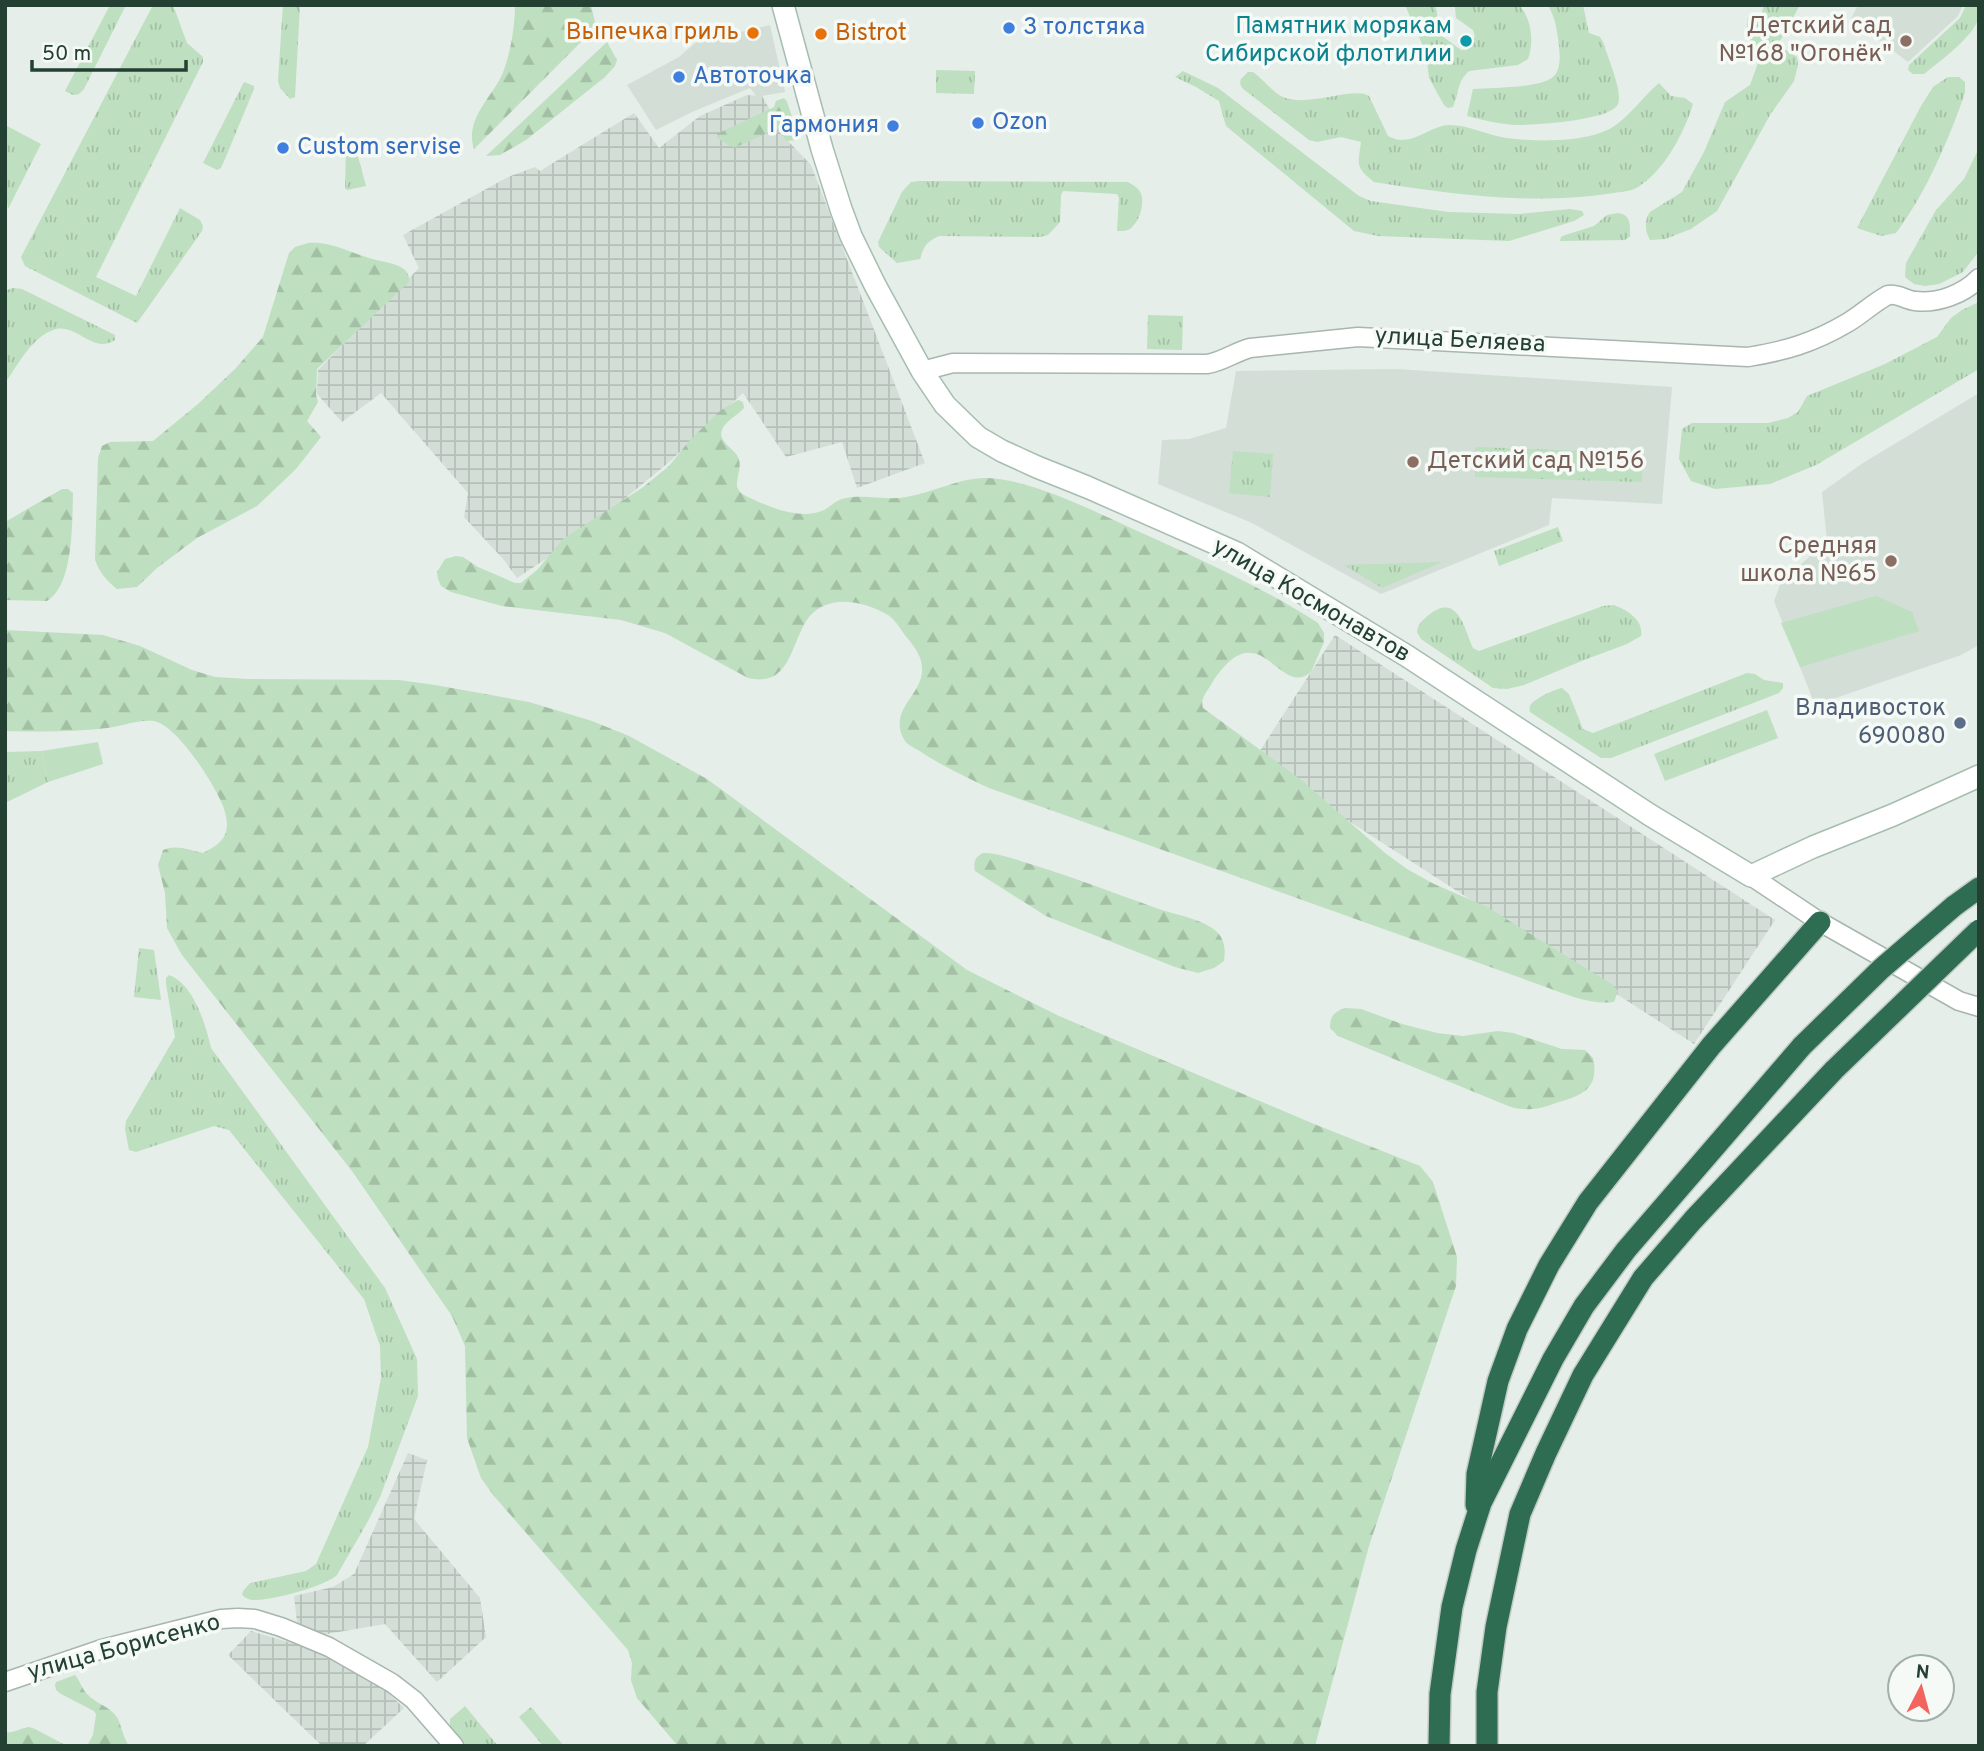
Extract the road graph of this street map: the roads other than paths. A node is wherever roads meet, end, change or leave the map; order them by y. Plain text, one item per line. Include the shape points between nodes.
1 (783, 5) edge
2 (1979, 278) edge
3 (922, 371) junction
4 (1979, 776) edge
5 (1751, 876) junction
6 (1979, 888) edge
7 (1820, 922) junction
8 (1979, 930) edge
9 (1979, 1007) edge
10 (1475, 1522) junction
11 (5, 1682) edge
12 (454, 1746) edge
13 (1439, 1746) edge
14 (1487, 1746) edge

1 - 3 main road, улица Космонавтов via 843,215
2 - 3 street, улица Беляева via 1959,292 1931,301 1914,301 1893,293 1818,337 1788,350 1748,357 1358,337 1250,348 1207,364 953,363
3 - 5 main road, улица Космонавтов via 945,405 978,437 1237,553
4 - 5 main road
5 - 7 street
6 - 10 highway, bridge via 1881,969 1802,1046 1626,1250 1584,1306 1553,1359
7 - 9 street via 1959,1001
7 - 10 highway via 1645,1129 1588,1202 1549,1265 1517,1329 1498,1381 1477,1474
8 - 14 highway, bridge via 1834,1070 1693,1220 1643,1278 1583,1375 1520,1514 1496,1627 1487,1692
10 - 13 highway via 1452,1607 1440,1694
11 - 12 street, улица Борисенко via 102,1649 221,1619 255,1619 329,1647 392,1683 424,1709

